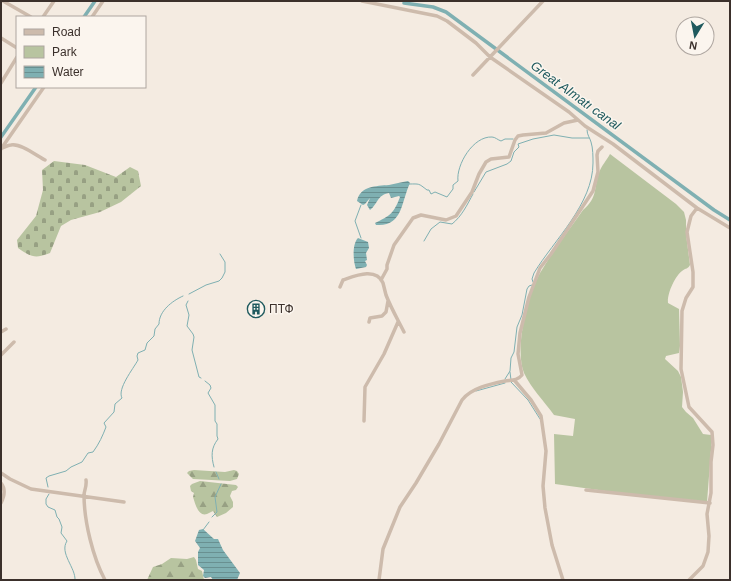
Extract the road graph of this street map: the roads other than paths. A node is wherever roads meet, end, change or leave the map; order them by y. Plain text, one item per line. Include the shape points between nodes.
1 (2, 1) edge
2 (54, 1) edge
3 (103, 1) edge
4 (362, 1) edge
5 (543, 1) edge
6 (29, 16) edge
7 (44, 16) edge
8 (93, 16) edge
9 (1, 38) edge
10 (16, 47) edge
11 (492, 55) junction
12 (16, 59) edge
13 (473, 75) dead end
14 (1, 83) edge
15 (43, 88) edge
16 (569, 112) junction
17 (578, 120) junction
18 (569, 121) junction
19 (602, 147) dead end
20 (1, 149) edge
21 (45, 160) dead end
22 (697, 208) junction
23 (730, 228) edge
24 (381, 280) junction
25 (340, 286) dead end
26 (388, 300) junction
27 (369, 322) dead end
28 (398, 322) junction
29 (6, 329) dead end
30 (1, 332) edge
31 (404, 332) dead end
32 (14, 342) dead end
33 (1, 355) edge
34 (515, 381) junction
35 (364, 422) dead end
36 (1, 473) edge
37 (86, 480) dead end
38 (1, 483) edge
39 (586, 490) dead end
40 (84, 496) junction
41 (124, 502) dead end
42 (1, 503) edge
43 (710, 503) junction
44 (105, 580) edge
45 (379, 580) edge
46 (563, 580) edge
47 (689, 580) edge

1 - 6 street
2 - 7 street
3 - 8 street
4 - 11 street via 437,16
5 - 11 street
9 - 10 street
11 - 13 street
11 - 16 street
12 - 14 street
15 - 20 street
16 - 17 street
16 - 18 street
17 - 18 street
17 - 22 street
18 - 24 street via 546,133 518,136 509,157 486,162 472,192 456,216 446,220 421,215 413,218 394,245
19 - 34 street via 597,155 598,172 590,196 537,273 520,333 518,354 522,376
20 - 21 street via 16,145
22 - 23 street
22 - 43 street via 691,216 687,232 693,287 682,311 681,369 689,407 713,435
24 - 25 street via 365,274 343,280
24 - 26 street
26 - 27 street via 386,312 382,316 370,318
26 - 28 street
28 - 31 street
28 - 35 street via 384,354 365,387
29 - 30 street
32 - 33 street
34 - 45 street via 466,394 400,507 383,548
34 - 46 street via 541,416 546,451 543,486 545,508 552,545
36 - 40 street via 31,488
37 - 40 street
38 - 42 street via 4,487
39 - 43 street
40 - 41 street
40 - 44 street via 98,566
43 - 47 street via 707,514 710,536 706,560

